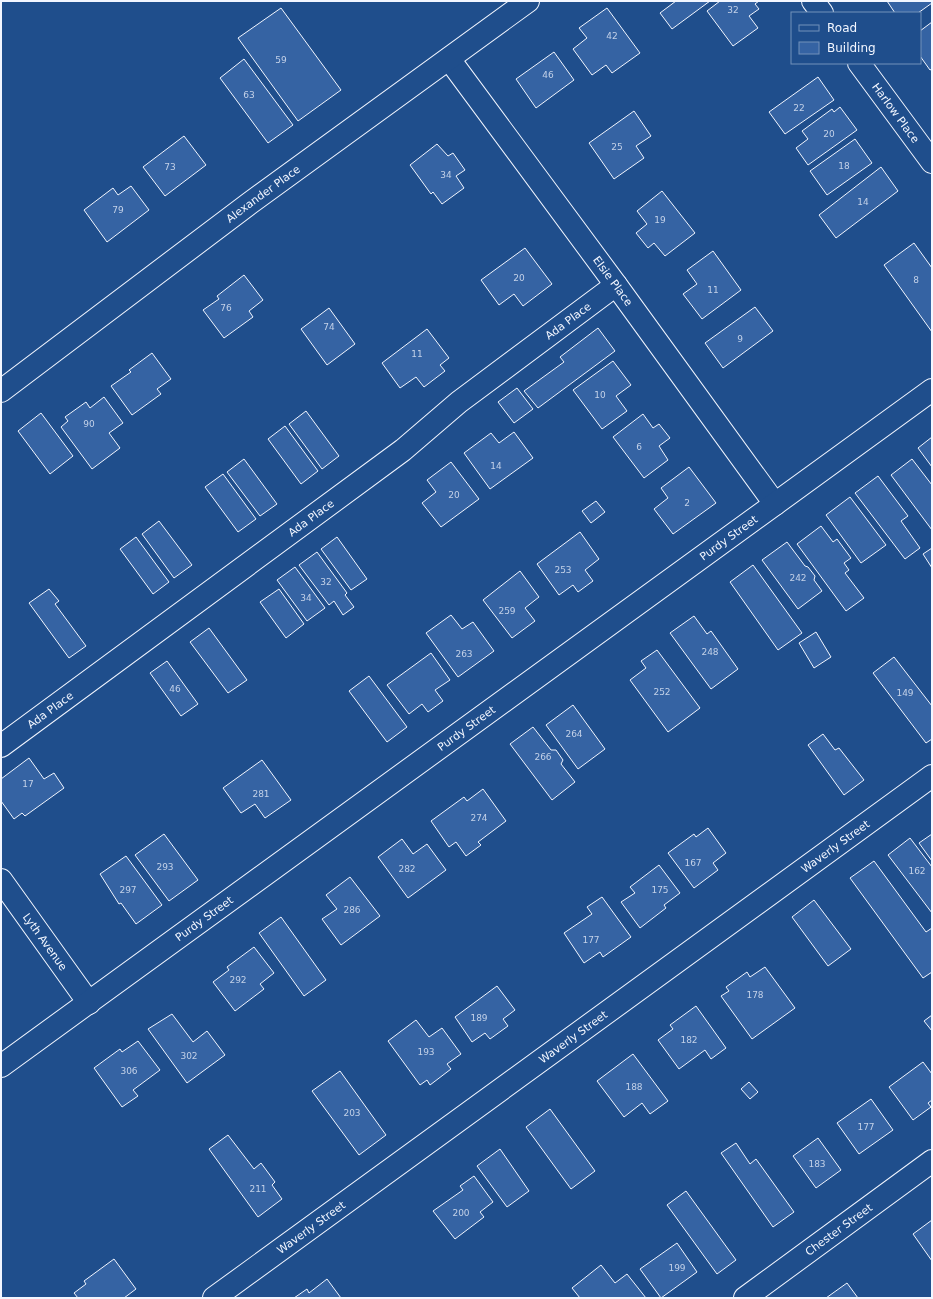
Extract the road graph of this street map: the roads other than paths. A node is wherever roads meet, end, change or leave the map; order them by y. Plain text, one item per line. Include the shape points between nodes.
1 (528, 1) edge
2 (813, 1) edge
3 (821, 12) edge
4 (449, 59) junction
5 (860, 64) edge
6 (932, 162) edge
7 (616, 284) junction
8 (932, 390) edge
9 (1, 391) edge
10 (775, 504) junction
11 (1, 746) edge
12 (932, 776) edge
13 (1, 880) edge
14 (89, 1003) junction
15 (1, 1066) edge
16 (932, 1162) edge
17 (214, 1298) edge
18 (745, 1298) edge

1 - 4 street, Alexander Place
2 - 3 street
4 - 7 street, Elsie Place
4 - 9 street, Alexander Place via 250,203
5 - 6 street, Harlow Place
7 - 10 street, Elsie Place
7 - 11 street, Ada Place via 459,402 403,450
8 - 10 street, Purdy Street
10 - 14 street, Purdy Street
12 - 17 street, Waverly Street
13 - 14 street, Lyth Avenue
14 - 15 street, Purdy Street
16 - 18 street, Chester Street

